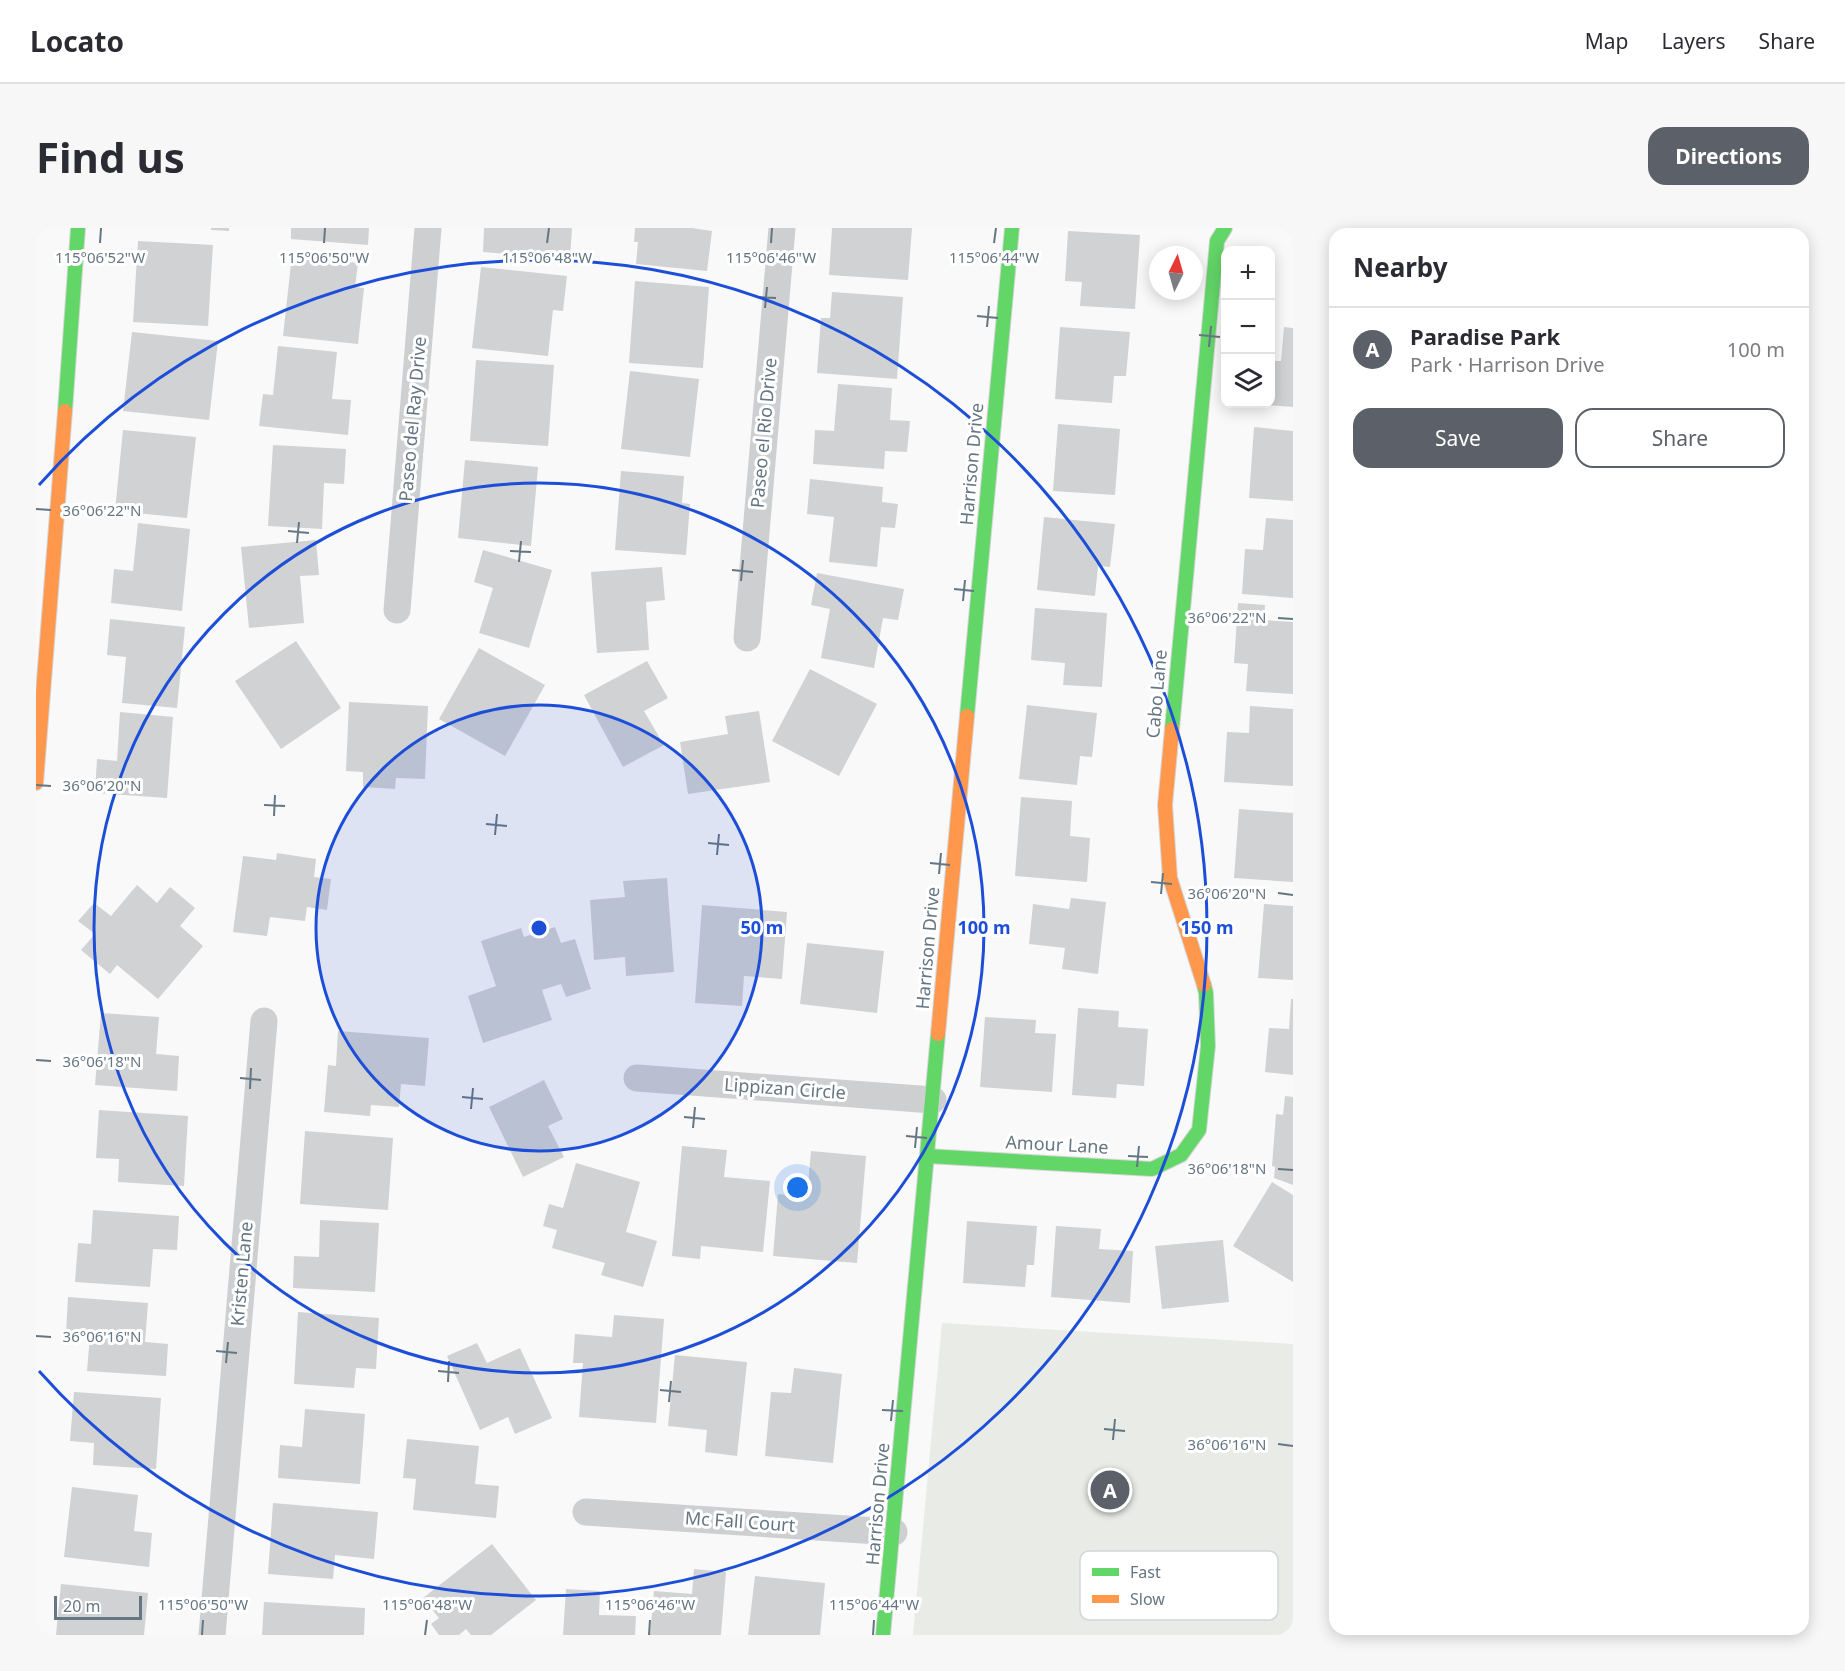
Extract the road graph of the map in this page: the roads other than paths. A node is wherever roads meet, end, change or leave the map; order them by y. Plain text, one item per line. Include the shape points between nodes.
1 (78, 228) edge
2 (428, 228) edge
3 (782, 228) edge
4 (1012, 228) edge
5 (1225, 228) edge
6 (397, 610) dead end
7 (747, 638) dead end
8 (36, 783) edge
9 (264, 1021) dead end
10 (637, 1078) dead end
11 (933, 1100) junction
12 (1181, 1155) joint
13 (927, 1156) junction
14 (586, 1512) dead end
15 (894, 1532) junction
16 (212, 1635) edge
17 (883, 1635) edge

1 - 8 street
2 - 6 street, Paseo del Ray Drive
3 - 7 street, Paseo el Rio Drive
4 - 11 street, Harrison Drive
5 - 12 street, Cabo Lane via 1217,241 1165,805 1170,878 1206,993 1208,1046 1198,1130
9 - 16 street, Kristen Lane
10 - 11 street, Lippizan Circle
11 - 13 street, Harrison Drive
12 - 13 street, Amour Lane via 1152,1169
13 - 15 street, Harrison Drive
14 - 15 street, Mc Fall Court
15 - 17 street, Harrison Drive

